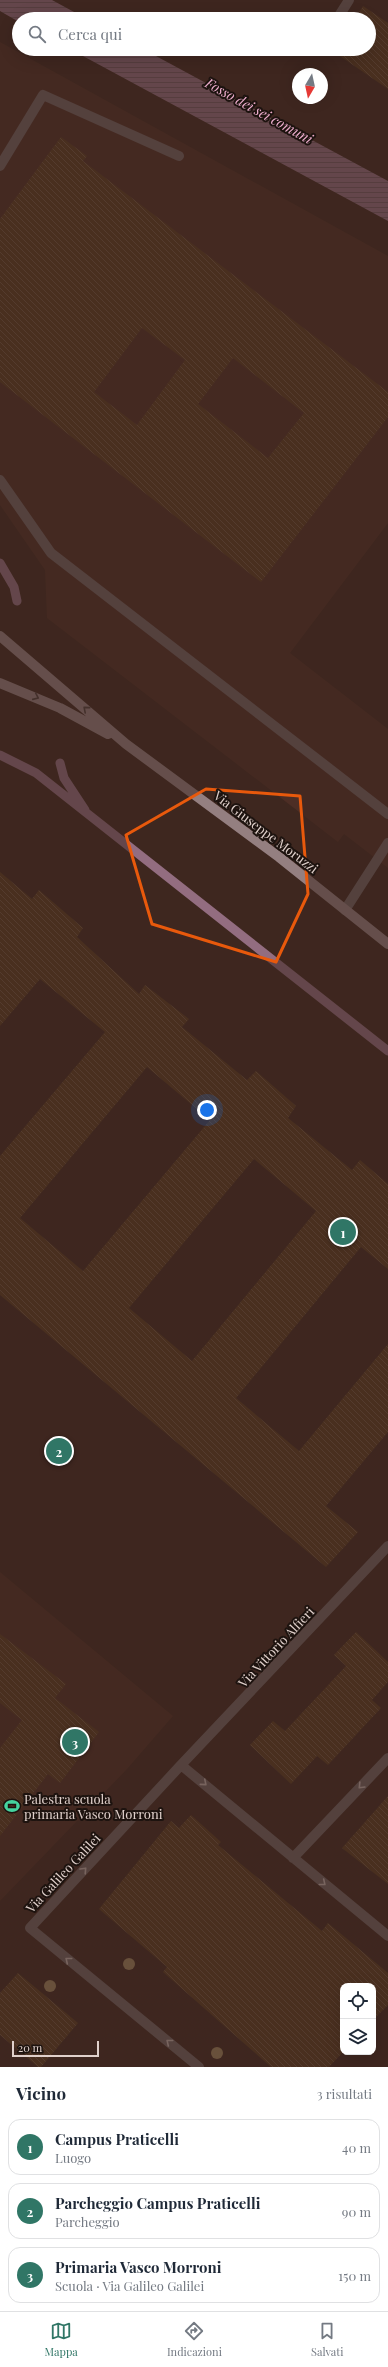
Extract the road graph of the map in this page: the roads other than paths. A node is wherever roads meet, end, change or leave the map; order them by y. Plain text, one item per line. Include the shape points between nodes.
1 (349, 0) edge
2 (341, 12) edge
3 (179, 156) dead end
4 (0, 166) edge
5 (0, 480) edge
6 (0, 636) edge
7 (0, 683) edge
8 (126, 744) junction
9 (388, 814) edge
10 (388, 843) edge
11 (345, 910) junction
12 (388, 944) edge
13 (388, 1546) edge
14 (388, 1758) edge
15 (181, 1765) junction
16 (293, 1858) junction
17 (388, 1936) edge
18 (199, 2067) edge

1 - 2 street
3 - 4 street via 43,96
5 - 9 street via 51,553
8 -> 6 main road, Via Giuseppe Moruzzi
7 -> 8 main road, Via Giuseppe Moruzzi via 60,708
8 - 11 main road, Via Giuseppe Moruzzi
10 - 11 street
11 - 12 main road, Via Giuseppe Moruzzi
13 - 15 street, Via Vittorio Alfieri
14 -> 16 street
15 -> 16 street
18 -> 15 street, Via Galileo Galilei via 30,1928
16 -> 17 street

